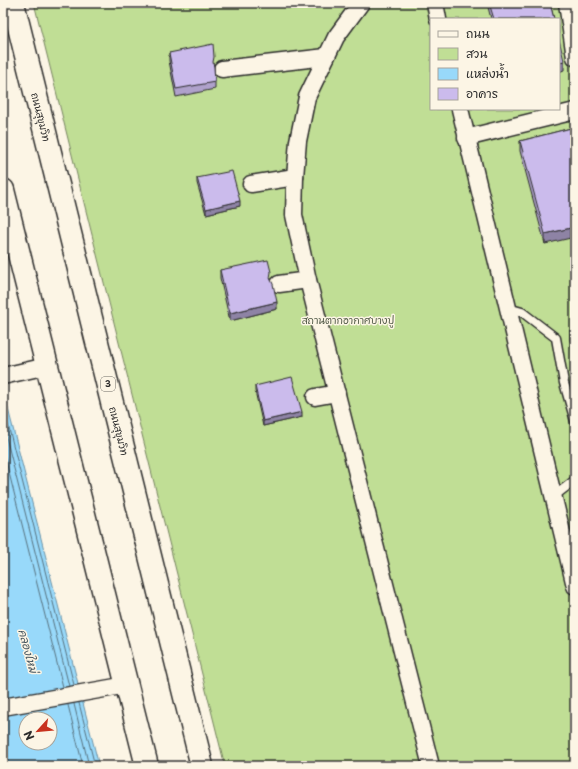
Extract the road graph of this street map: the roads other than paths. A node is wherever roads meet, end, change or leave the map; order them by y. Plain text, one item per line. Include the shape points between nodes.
1 (13, 3) edge
2 (361, 3) edge
3 (435, 3) edge
4 (567, 3) edge
5 (438, 18) edge
6 (326, 57) junction
7 (575, 57) edge
8 (222, 69) dead end
9 (460, 110) edge
10 (575, 111) edge
11 (466, 138) junction
12 (295, 177) junction
13 (251, 184) dead end
14 (3, 190) edge
15 (308, 280) junction
16 (278, 284) dead end
17 (508, 308) junction
18 (47, 366) junction
19 (5, 376) edge
20 (337, 393) junction
21 (315, 397) dead end
22 (575, 421) edge
23 (575, 480) edge
24 (553, 497) junction
25 (575, 586) edge
26 (127, 684) junction
27 (3, 707) edge
28 (147, 766) edge
29 (202, 766) edge
30 (431, 766) edge

1 - 29 highway, ถนนสุขุมวิท / 3
2 - 6 street via 336,37
3 - 5 street
4 - 7 street
6 - 8 street
6 - 12 street via 307,97 298,141
9 - 11 street
10 - 11 street
11 - 17 street
12 - 13 street
12 - 15 street via 294,215
14 - 18 highway
15 - 16 street
15 - 20 street
17 - 22 lane via 522,312 556,338 564,383
17 - 24 street
18 - 19 street
18 - 26 highway
20 - 21 street
20 - 30 street
23 - 24 lane
24 - 25 street
26 - 27 street
26 - 28 highway

